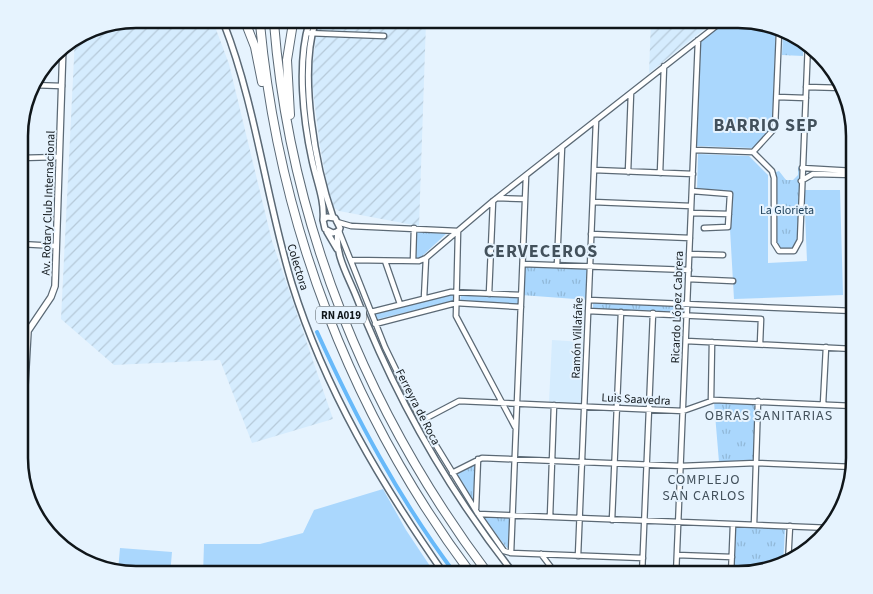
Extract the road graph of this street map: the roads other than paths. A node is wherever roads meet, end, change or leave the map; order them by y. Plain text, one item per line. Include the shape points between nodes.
1 (225, 28) edge
2 (247, 28) edge
3 (261, 28) edge
4 (275, 28) edge
5 (292, 28) edge
6 (310, 28) edge
7 (313, 28) edge
8 (713, 28) edge
9 (310, 34) junction
10 (384, 36) dead end
11 (779, 36) edge
12 (698, 40) junction
13 (808, 53) edge
14 (63, 55) edge
15 (664, 66) junction
16 (40, 85) edge
17 (62, 86) junction
18 (806, 87) junction
19 (834, 88) edge
20 (631, 93) junction
21 (777, 97) junction
22 (806, 98) junction
23 (596, 121) junction
24 (289, 135) junction
25 (562, 147) junction
26 (694, 150) junction
27 (753, 152) junction
28 (28, 158) edge
29 (59, 158) junction
30 (802, 168) junction
31 (594, 170) junction
32 (845, 170) edge
33 (628, 172) junction
34 (660, 173) junction
35 (693, 174) junction
36 (284, 175) junction
37 (845, 175) edge
38 (526, 176) junction
39 (801, 181) junction
40 (692, 191) junction
41 (525, 199) junction
42 (495, 200) junction
43 (592, 202) junction
44 (691, 206) junction
45 (691, 213) junction
46 (729, 214) junction
47 (333, 217) junction
48 (323, 220) junction
49 (339, 228) junction
50 (414, 228) junction
51 (704, 228) dead end
52 (327, 231) junction
53 (458, 231) junction
54 (591, 234) junction
55 (690, 238) junction
56 (28, 244) edge
57 (56, 246) junction
58 (339, 254) junction
59 (689, 254) junction
60 (723, 255) dead end
61 (426, 258) junction
62 (351, 260) junction
63 (385, 261) junction
64 (413, 261) junction
65 (523, 264) junction
66 (557, 265) junction
67 (590, 266) junction
68 (689, 270) junction
69 (688, 279) junction
70 (733, 281) dead end
71 (456, 292) junction
72 (490, 294) junction
73 (521, 295) junction
74 (424, 298) junction
75 (588, 300) junction
76 (456, 303) junction
77 (400, 304) junction
78 (687, 304) junction
79 (521, 307) junction
80 (845, 310) edge
81 (588, 311) junction
82 (371, 312) junction
83 (621, 312) junction
84 (653, 313) junction
85 (687, 315) junction
86 (375, 324) junction
87 (28, 331) edge
88 (686, 341) junction
89 (712, 342) junction
90 (760, 344) junction
91 (826, 347) junction
92 (845, 348) edge
93 (711, 400) junction
94 (758, 402) junction
95 (502, 403) junction
96 (517, 404) junction
97 (823, 404) junction
98 (554, 405) junction
99 (845, 405) edge
100 (584, 407) junction
101 (617, 408) junction
102 (649, 410) junction
103 (683, 411) junction
104 (421, 421) junction
105 (516, 429) junction
106 (478, 459) junction
107 (515, 460) junction
108 (552, 462) junction
109 (756, 462) junction
110 (582, 463) junction
111 (614, 464) junction
112 (647, 465) junction
113 (681, 466) junction
114 (845, 467) edge
115 (452, 472) junction
116 (477, 512) junction
117 (513, 515) junction
118 (550, 517) junction
119 (580, 519) junction
120 (612, 520) junction
121 (644, 521) junction
122 (678, 522) junction
123 (733, 525) junction
124 (754, 525) junction
125 (790, 526) junction
126 (821, 528) edge
127 (511, 554) junction
128 (541, 554) junction
129 (789, 554) edge
130 (677, 555) junction
131 (578, 556) junction
132 (732, 557) junction
133 (643, 558) junction
134 (439, 566) edge
135 (466, 566) edge
136 (483, 566) edge
137 (508, 566) edge
138 (550, 566) edge
139 (643, 566) edge
140 (676, 566) edge
141 (732, 566) edge

1 - 134 street, Colectora via 236,59 277,232 310,332 369,459
2 - 36 highway via 257,55 273,144
3 - 36 highway, RN A019
4 - 24 highway, RN A019
5 - 24 highway via 287,60
6 - 9 street, Ferreyra de Roca
7 - 9 street, Ferreyra de Roca
8 - 12 street
9 - 10 street
9 - 47 street, Ferreyra de Roca via 308,68 316,153
9 - 48 street, Ferreyra de Roca via 303,54 303,85
11 - 21 street
12 - 15 street
12 - 26 street, Ricardo López Cabrera
13 - 18 street
14 - 17 main road, Av. Rotary Club Internacional
15 - 20 street
15 - 34 street
16 - 17 street
17 - 29 main road, Av. Rotary Club Internacional
18 - 19 street
18 - 22 street
20 - 23 street
20 - 33 street
21 - 22 street
21 - 27 street via 775,128
22 - 30 street
23 - 25 street
23 - 31 street, Ramón Villafañe
24 - 136 highway, RN A019 via 316,244 363,368 422,479
25 - 38 street
25 - 66 street
26 - 27 street
26 - 35 street, Ricardo López Cabrera
27 - 39 street via 772,171 774,178 774,243 779,251 794,251 799,244
28 - 29 street
29 - 57 main road, Av. Rotary Club Internacional
30 - 32 street
30 - 39 street
31 - 33 street
31 - 43 street, Ramón Villafañe
33 - 34 street
34 - 35 street
35 - 40 street, Ricardo López Cabrera
36 - 135 highway, RN A019 via 319,296 358,389 410,484
37 - 39 street via 814,174
38 - 41 street
38 - 42 street
40 - 44 street, Ricardo López Cabrera
40 - 46 street via 729,193
41 - 42 street
41 - 65 street
42 - 53 street
42 - 72 street
43 - 44 street
43 - 54 street, Ramón Villafañe
44 - 45 street, Ricardo López Cabrera
45 - 46 street
45 - 55 street, Ricardo López Cabrera
46 - 51 street via 727,228
47 - 48 street via 327,216
47 - 49 street, Ferreyra de Roca
48 - 52 street, Ferreyra de Roca
49 - 50 street
49 - 52 street via 333,233
49 - 58 street, Ferreyra de Roca
49 - 62 street, Ferreyra de Roca
50 - 53 street
50 - 64 street
52 - 58 street, Ferreyra de Roca
53 - 61 street
53 - 71 street
54 - 55 street
54 - 67 street, Ramón Villafañe
55 - 59 street, Ricardo López Cabrera
56 - 57 street
57 - 87 main road, Av. Rotary Club Internacional via 54,290
58 - 137 street, Ferreyra de Roca via 375,344 426,447
59 - 60 street
59 - 68 street, Ricardo López Cabrera
61 - 64 street
61 - 74 street
62 - 63 street
62 - 82 street, Ferreyra de Roca
63 - 64 street
63 - 77 street
65 - 66 street
65 - 73 street
66 - 67 street
67 - 68 street
67 - 75 street, Ramón Villafañe
68 - 69 street, Ricardo López Cabrera
69 - 70 street
69 - 78 street, Ricardo López Cabrera
71 - 72 street
71 - 74 street
71 - 76 street
72 - 73 street
73 - 79 street
74 - 77 street
75 - 78 street
75 - 81 street, Ramón Villafañe
76 - 79 street
76 - 86 street
76 - 95 street via 456,316
77 - 82 street
78 - 80 street
78 - 85 street, Ricardo López Cabrera
79 - 96 street
81 - 83 street
81 - 100 street, Ramón Villafañe
82 - 86 street, Ferreyra de Roca
83 - 84 street
83 - 101 street
84 - 85 street
84 - 102 street
85 - 88 street, Ricardo López Cabrera
85 - 90 street via 761,319
86 - 104 street, Ferreyra de Roca
88 - 89 street
88 - 103 street, Ricardo López Cabrera
89 - 90 street
89 - 93 street
90 - 91 street
91 - 92 street
91 - 97 street
93 - 94 street, Luis Saavedra
93 - 103 street, Luis Saavedra
94 - 97 street, Luis Saavedra
94 - 109 street
95 - 96 street, Luis Saavedra
95 - 104 street, Luis Saavedra via 459,401
95 - 105 street
96 - 98 street, Luis Saavedra
96 - 105 street
97 - 99 street, Luis Saavedra
98 - 100 street, Luis Saavedra
98 - 108 street
100 - 101 street, Luis Saavedra
100 - 110 street, Ramón Villafañe
101 - 102 street, Luis Saavedra
101 - 111 street
102 - 103 street, Luis Saavedra
102 - 112 street
103 - 113 street, Ricardo López Cabrera
104 - 115 street
105 - 107 street
106 - 107 street
106 - 115 street
106 - 116 street
107 - 108 street
107 - 117 street
108 - 110 street
108 - 118 street
109 - 113 street
109 - 114 street
109 - 124 street
110 - 111 street
110 - 119 street, Ramón Villafañe
111 - 112 street
111 - 120 street
112 - 113 street
112 - 121 street
113 - 122 street, Ricardo López Cabrera
115 - 116 street
116 - 117 street
116 - 127 street via 502,548
117 - 118 street
117 - 127 street
118 - 119 street
119 - 120 street
119 - 131 street, Ramón Villafañe
120 - 121 street
121 - 122 street
121 - 133 street
122 - 123 street
122 - 130 street, Ricardo López Cabrera
123 - 124 street
123 - 132 street
124 - 125 street
125 - 126 street
125 - 129 street
127 - 128 street
128 - 131 street
128 - 138 street
130 - 132 street
130 - 140 street, Ricardo López Cabrera
131 - 133 street
132 - 141 street
133 - 139 street

